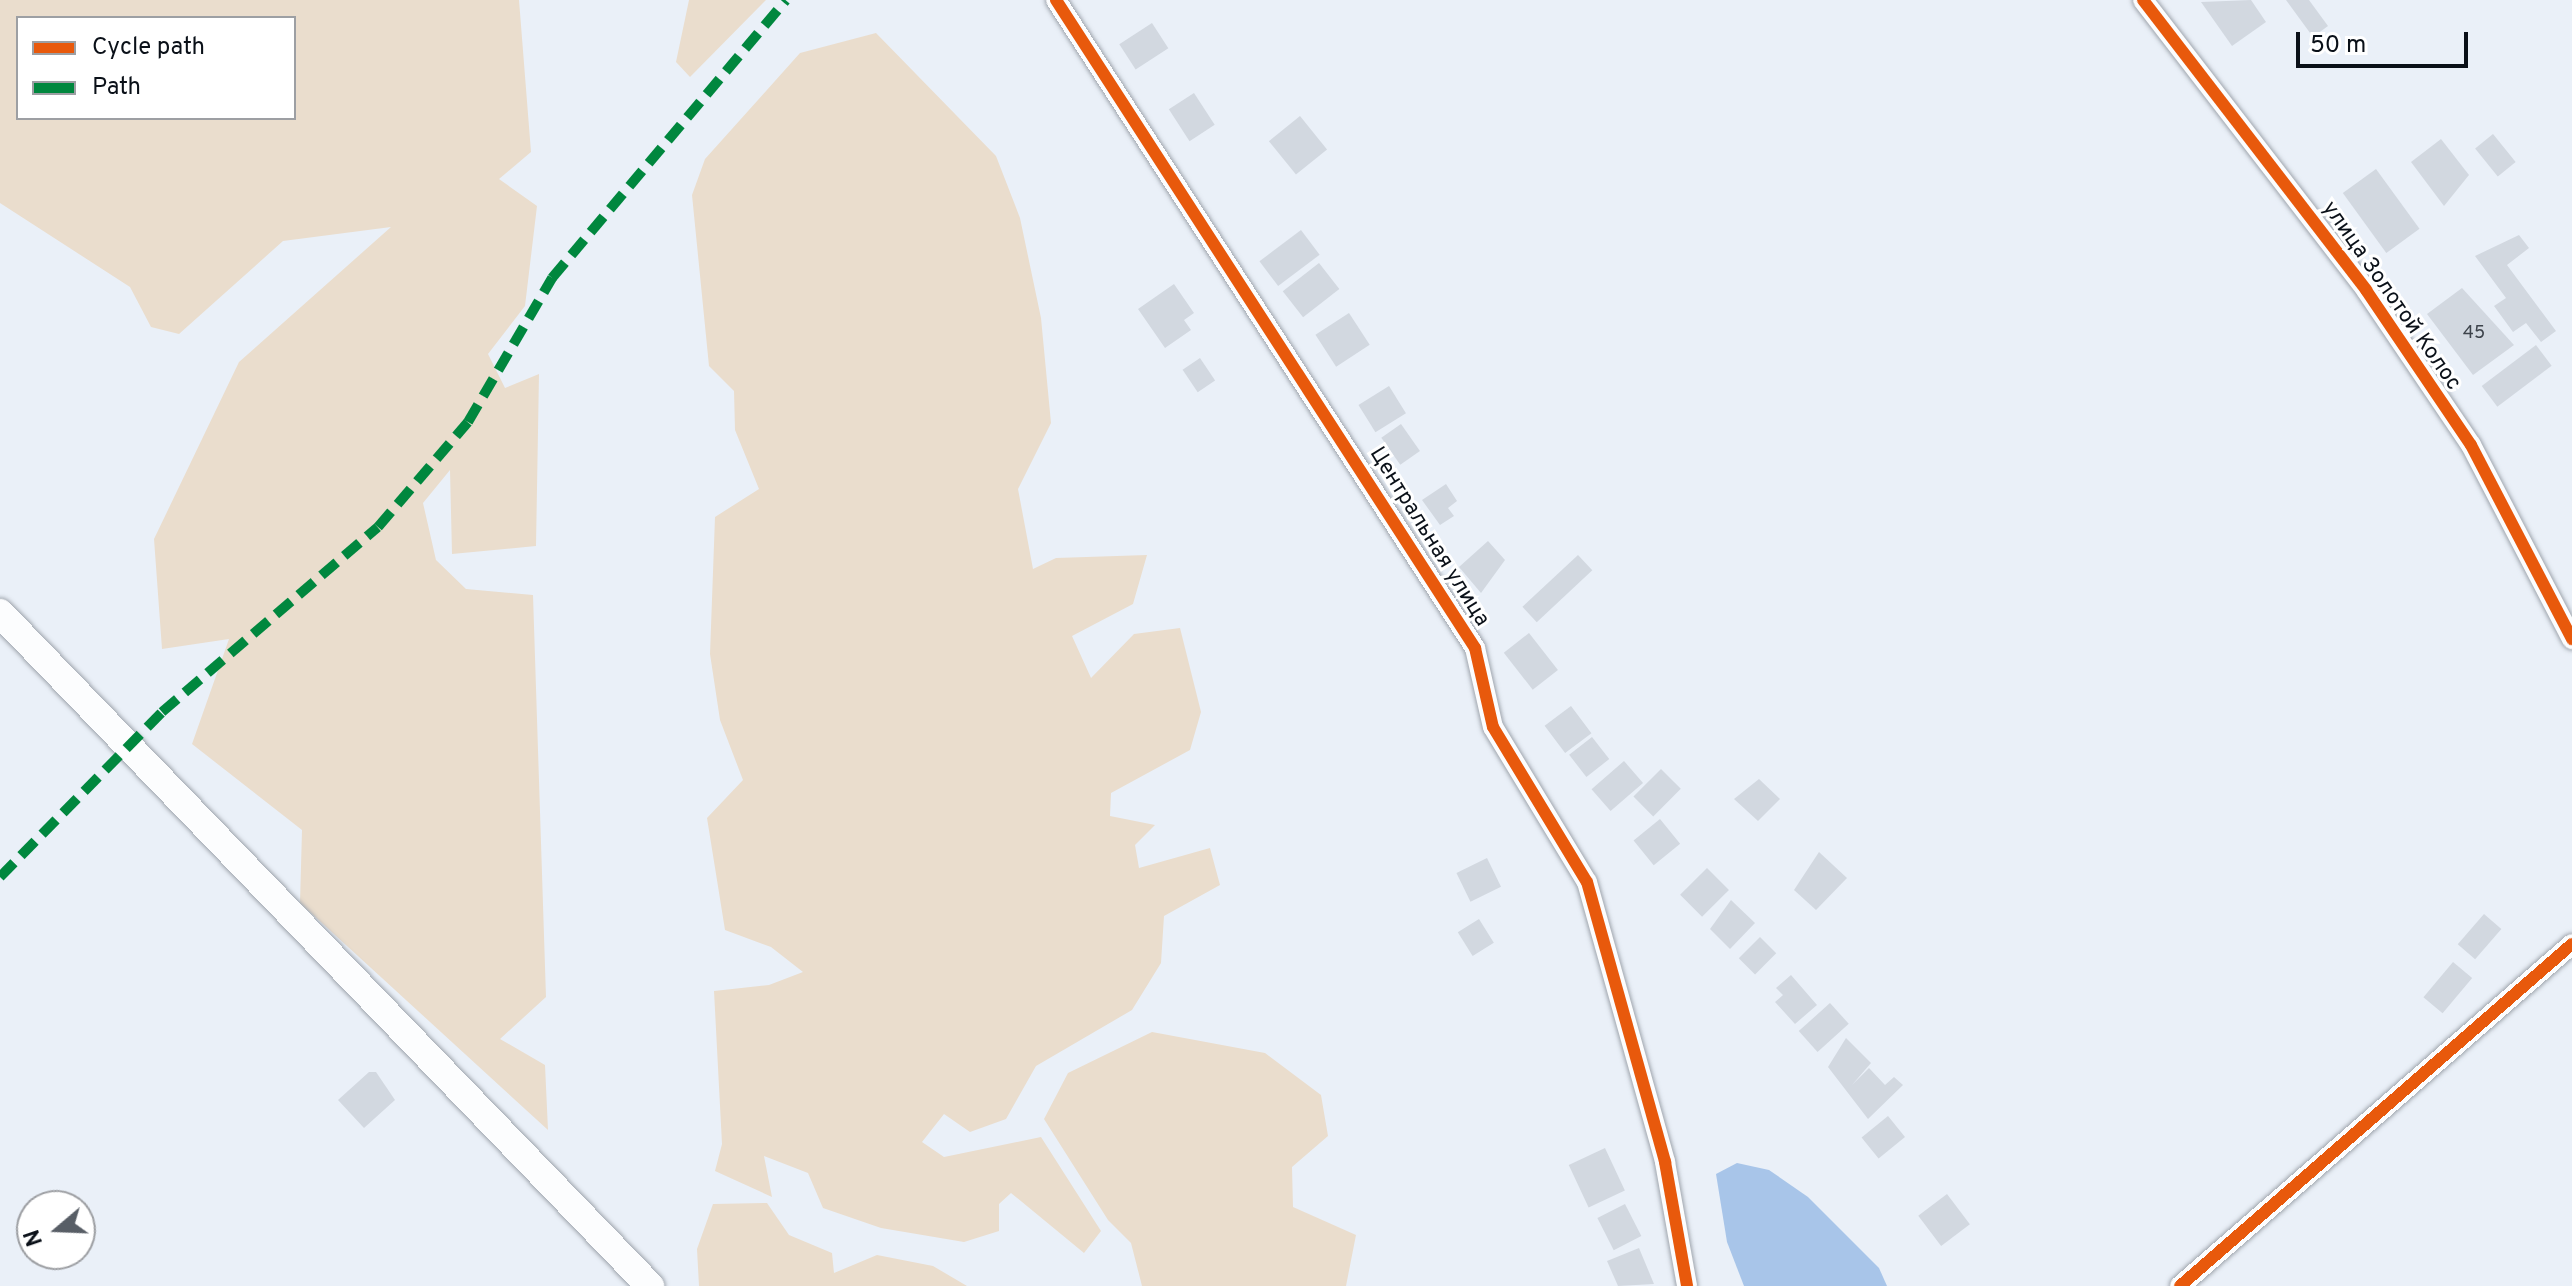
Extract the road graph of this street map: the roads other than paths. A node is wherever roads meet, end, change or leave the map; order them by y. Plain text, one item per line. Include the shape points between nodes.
1 (1056, 0) edge
2 (2143, 0) edge
3 (0, 613) edge
4 (2572, 639) edge
5 (2572, 944) edge
6 (650, 1286) edge
7 (1687, 1286) edge
8 (2180, 1286) edge

1 - 7 street, Центральная улица via 1475,648 1493,727 1587,882 1665,1162
2 - 4 street, улица Золотой Колос via 2329,240 2471,445
3 - 6 main road
5 - 8 street

